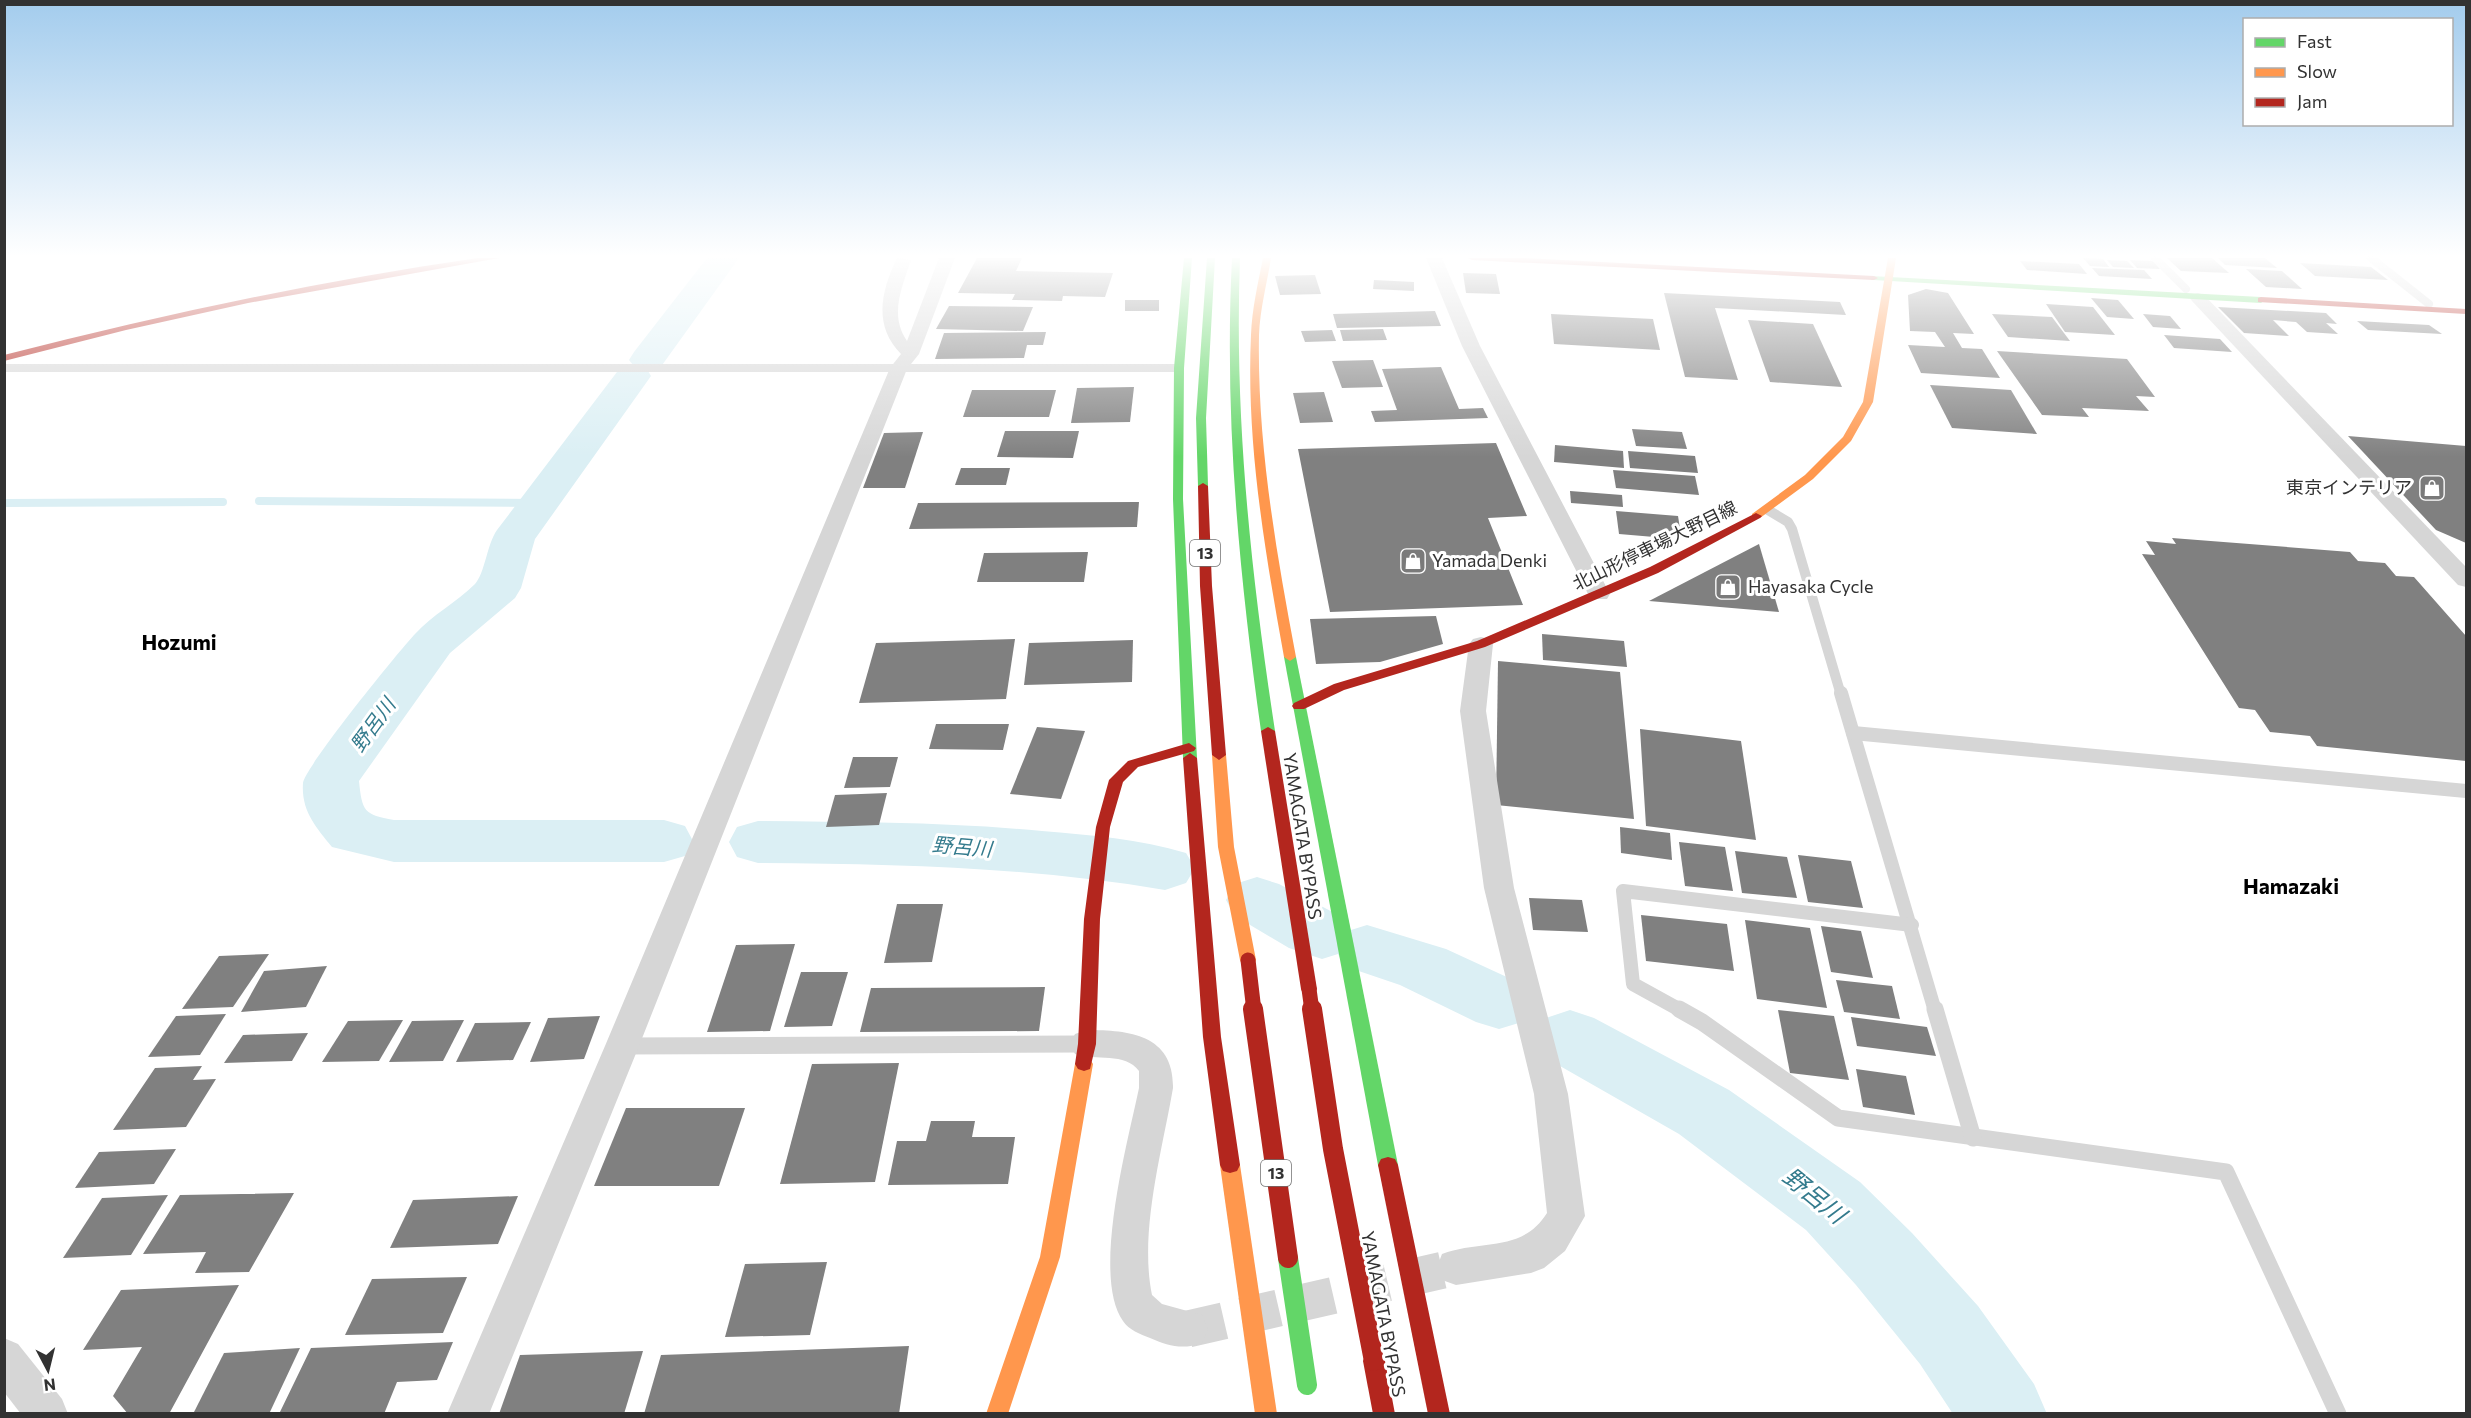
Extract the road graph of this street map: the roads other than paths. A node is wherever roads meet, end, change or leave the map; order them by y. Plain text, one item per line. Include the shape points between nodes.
1 (135, 324) edge
2 (891, 324) edge
3 (919, 324) edge
4 (1183, 324) edge
5 (1207, 324) edge
6 (1233, 324) edge
7 (1256, 324) edge
8 (1462, 324) edge
9 (1881, 324) edge
10 (2221, 324) edge
11 (4, 358) edge
12 (904, 361) junction
13 (4, 368) edge
14 (1179, 368) junction
15 (1768, 510) junction
16 (2466, 579) edge
17 (1599, 594) junction
18 (1481, 644) junction
19 (1299, 706) junction
20 (1853, 733) junction
21 (1189, 748) junction
22 (2466, 791) edge
23 (1912, 925) junction
24 (1087, 1044) junction
25 (622, 1046) junction
26 (1973, 1138) junction
27 (1456, 1267) tunnel mouth
28 (1188, 1329) tunnel mouth
29 (4, 1358) edge
30 (1310, 1404) dead end
31 (47, 1413) edge
32 (468, 1413) edge
33 (997, 1413) edge
34 (1266, 1413) edge
35 (1384, 1413) edge
36 (1439, 1413) edge
37 (2338, 1413) edge

1 - 11 main road
2 - 12 street
3 - 12 street
4 - 14 main road
5 - 30 main road, 13, bridge via 1201,418 1206,586 1226,847 1248,960 1260,1071
6 - 35 main road, YAMAGATA BYPASS / 13, bridge via 1236,464 1262,702 1333,1149
7 - 19 main road via 1259,427 1274,575
8 - 17 street
9 - 15 main road, 北山形停車場大野目線 via 1868,402 1847,439
10 - 16 street
12 - 13 lane
12 - 14 lane
12 - 25 street
14 - 21 main road via 1178,499
15 - 17 main road, 北山形停車場大野目線
15 - 20 lane via 1788,522 1792,530
17 - 18 main road, 北山形停車場大野目線
18 - 19 main road, 北山形停車場大野目線 via 1339,687
18 - 27 street via 1473,711 1498,877 1551,1094 1566,1216 1552,1239 1531,1255
19 - 36 main road
20 - 22 lane
20 - 23 lane
21 - 24 main road via 1133,764 1116,780 1103,826 1092,919
21 - 34 main road via 1212,1037
23 - 26 lane
23 - 26 lane via 1623,891 1633,984 1702,1022 1838,1118
24 - 25 lane
24 - 28 street via 1119,1044 1147,1055 1156,1068 1132,1235 1133,1302 1148,1318
24 - 33 main road via 1050,1257
25 - 32 street
26 - 37 lane via 2226,1172
29 - 31 street

